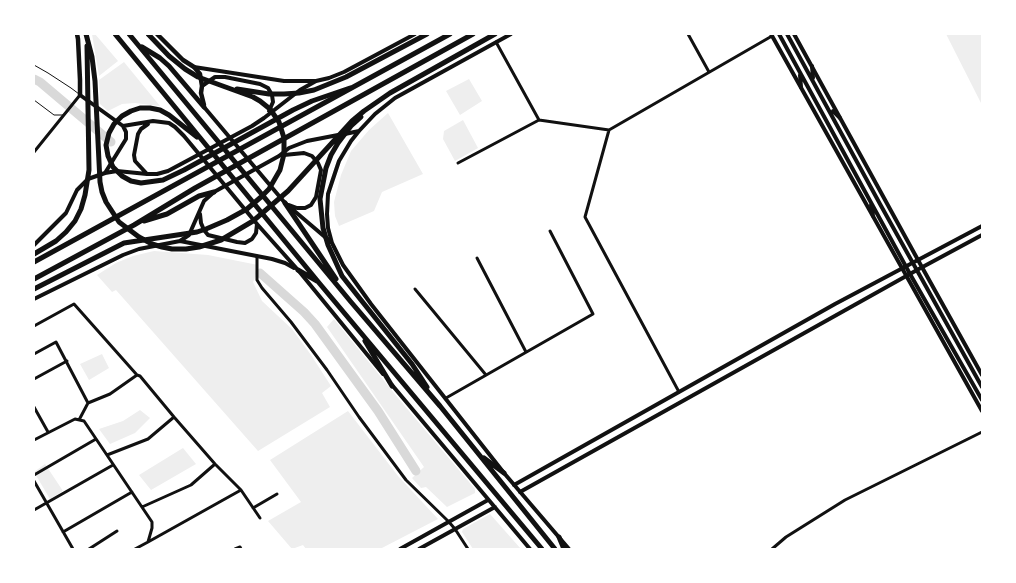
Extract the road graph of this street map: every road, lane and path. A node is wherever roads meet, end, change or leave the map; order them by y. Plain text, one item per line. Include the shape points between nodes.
1 (77, 34) edge
2 (114, 34) edge
3 (129, 34) edge
4 (148, 34) edge
5 (157, 34) edge
6 (415, 34) edge
7 (427, 34) edge
8 (450, 34) edge
9 (474, 34) edge
10 (495, 34) edge
11 (511, 34) edge
12 (688, 34) edge
13 (778, 34) edge
14 (788, 34) edge
15 (794, 34) edge
16 (87, 35) edge
17 (772, 35) edge
18 (496, 42) junction
19 (138, 44) junction
20 (34, 65) edge
21 (812, 66) junction
22 (194, 67) junction
23 (709, 72) junction
24 (800, 73) junction
25 (813, 80) junction
26 (316, 81) junction
27 (202, 86) junction
28 (221, 86) junction
29 (801, 87) junction
30 (350, 88) junction
31 (390, 93) junction
32 (80, 95) junction
33 (34, 100) edge
34 (204, 107) junction
35 (829, 108) junction
36 (63, 115) junction
37 (824, 116) junction
38 (264, 118) junction
39 (840, 118) junction
40 (819, 119) junction
41 (539, 120) junction
42 (153, 121) junction
43 (123, 126) junction
44 (609, 130) junction
45 (359, 131) junction
46 (206, 144) junction
47 (34, 152) edge
48 (279, 156) junction
49 (458, 164) dead end
50 (105, 172) junction
51 (147, 174) junction
52 (214, 192) junction
53 (870, 200) junction
54 (285, 203) junction
55 (199, 212) junction
56 (873, 216) junction
57 (257, 224) junction
58 (134, 225) junction
59 (982, 226) edge
60 (550, 231) dead end
61 (982, 235) edge
62 (180, 241) junction
63 (332, 243) junction
64 (34, 245) edge
65 (34, 254) edge
66 (257, 256) junction
67 (477, 258) dead end
68 (918, 260) junction
69 (34, 262) edge
70 (913, 263) junction
71 (922, 267) junction
72 (904, 268) junction
73 (298, 270) junction
74 (917, 270) junction
75 (908, 275) junction
76 (34, 279) edge
77 (320, 284) junction
78 (34, 289) edge
79 (415, 290) dead end
80 (34, 299) edge
81 (351, 302) junction
82 (356, 325) junction
83 (34, 326) edge
84 (526, 352) junction
85 (34, 354) edge
86 (67, 361) junction
87 (137, 375) junction
88 (486, 375) junction
89 (982, 375) edge
90 (34, 379) edge
91 (392, 386) junction
92 (982, 387) edge
93 (679, 392) junction
94 (446, 398) junction
95 (982, 400) edge
96 (88, 403) junction
97 (440, 406) junction
98 (34, 407) edge
99 (982, 411) edge
100 (174, 417) junction
101 (80, 420) junction
102 (48, 432) junction
103 (982, 432) edge
104 (96, 439) junction
105 (34, 440) edge
106 (478, 454) junction
107 (107, 455) junction
108 (114, 464) junction
109 (216, 464) junction
110 (504, 473) junction
111 (34, 475) edge
112 (34, 481) edge
113 (514, 484) junction
114 (241, 490) junction
115 (132, 492) junction
116 (520, 492) junction
117 (277, 494) dead end
118 (488, 500) junction
119 (46, 503) junction
120 (142, 507) junction
121 (253, 508) junction
122 (495, 508) junction
123 (34, 510) edge
124 (260, 518) dead end
125 (449, 522) junction
126 (455, 529) junction
127 (117, 531) dead end
128 (63, 532) junction
129 (559, 537) junction
130 (148, 542) junction
131 (73, 549) edge
132 (89, 549) edge
133 (135, 549) edge
134 (235, 549) edge
135 (241, 549) edge
136 (400, 549) edge
137 (419, 549) edge
138 (468, 549) edge
139 (530, 549) edge
140 (542, 549) edge
141 (555, 549) edge
142 (564, 549) edge
143 (569, 549) edge
144 (772, 549) edge

1 - 32 main road
2 - 46 highway
3 - 19 highway
4 - 28 highway via 185,69
5 - 22 main road
6 - 26 street via 344,72
7 - 28 highway via 346,77 314,90 269,94
8 - 30 highway
9 - 58 highway
10 - 31 highway
11 - 18 street
12 - 23 street
13 - 24 street
14 - 25 street
15 - 21 street
16 - 31 highway via 92,57 102,192 111,212 128,230 152,244 172,249 199,248 221,240 253,221 299,180 352,121
16 - 65 highway via 88,185 75,221 56,241
17 - 23 street
17 - 29 street
18 - 41 street
18 - 45 street via 395,98
19 - 34 highway via 160,58
19 - 81 highway
20 - 32 lane
21 - 25 street
21 - 39 street
22 - 26 street via 275,80
22 - 27 main road via 200,74
23 - 44 street
24 - 29 street
24 - 37 street
25 - 35 street
26 - 38 street
27 - 34 main road
27 - 38 street via 215,77 225,77 268,88 273,102
28 - 78 highway via 260,101 279,122 284,154 280,170 268,189 247,209 216,225 196,232 124,243
29 - 40 street
30 - 46 highway via 293,110 163,180 141,183 122,176 113,167 106,145 114,124 122,116 140,108 160,110
30 - 69 highway
31 - 97 highway via 351,126 331,155 320,199 323,228 336,263 351,288 412,364
32 - 36 street
32 - 43 street
33 - 36 lane via 54,115
34 - 54 street
35 - 39 street
35 - 70 street
36 - 47 street
37 - 40 street
37 - 53 street
38 - 51 street via 181,165 157,174
39 - 68 street
40 - 56 street
41 - 44 street
41 - 49 street
42 - 43 street
42 - 51 street via 141,129 134,149 135,161
42 - 57 street via 176,127
43 - 50 street via 126,139
44 - 93 street via 585,217
45 - 48 street via 307,141
45 - 63 street via 339,161 328,194 327,221
46 - 77 highway
48 - 52 street
48 - 54 street via 304,153 312,156 321,170 316,197 311,204 297,208
50 - 51 street
50 - 64 street via 88,179 77,190 66,212
52 - 55 street via 204,201
52 - 58 highway
53 - 56 street
53 - 72 street
54 - 63 street
54 - 81 highway
55 - 57 street via 208,235 237,242 252,240
55 - 62 street via 189,235
56 - 72 street
57 - 73 street
58 - 76 highway
59 - 68 street
60 - 84 street via 593,314
61 - 71 street
62 - 66 street
62 - 80 street via 139,248
63 - 94 street via 371,304
66 - 73 street
66 - 125 street via 256,280 303,338 406,480
67 - 84 street
68 - 70 street
68 - 71 street
70 - 72 street
70 - 74 street
71 - 74 street
71 - 89 street
72 - 75 street
72 - 93 street
73 - 77 highway
73 - 91 street
74 - 75 street
74 - 92 street
75 - 95 street
75 - 99 street
75 - 116 street
77 - 82 highway
79 - 88 street
81 - 97 highway
82 - 91 highway
82 - 140 highway
83 - 87 street via 74,304
84 - 88 street
85 - 86 street via 56,342
86 - 90 street
86 - 96 street
87 - 96 street via 110,394
87 - 100 street
88 - 94 street
91 - 118 street
93 - 113 street
94 - 110 street
96 - 101 street
97 - 106 highway
98 - 102 street
100 - 107 street via 148,439
100 - 109 street
101 - 102 street via 75,418
101 - 104 street
102 - 105 street
103 - 144 street via 845,500
104 - 107 street
104 - 111 street
106 - 110 highway
106 - 141 highway
107 - 108 street
108 - 115 street
108 - 119 street
109 - 114 street
109 - 120 street via 191,485
110 - 113 street
112 - 119 street
113 - 116 street
114 - 121 street
114 - 130 street
115 - 120 street
115 - 128 street
116 - 129 street
117 - 121 street
118 - 122 street
118 - 125 street
119 - 123 street
119 - 128 street
120 - 130 street via 152,522
121 - 124 street
122 - 126 street
122 - 139 street
125 - 126 street
125 - 136 street
126 - 137 street
126 - 138 street
127 - 132 street
128 - 131 street
129 - 142 highway
129 - 143 street
130 - 133 street
134 - 135 street via 240,546

